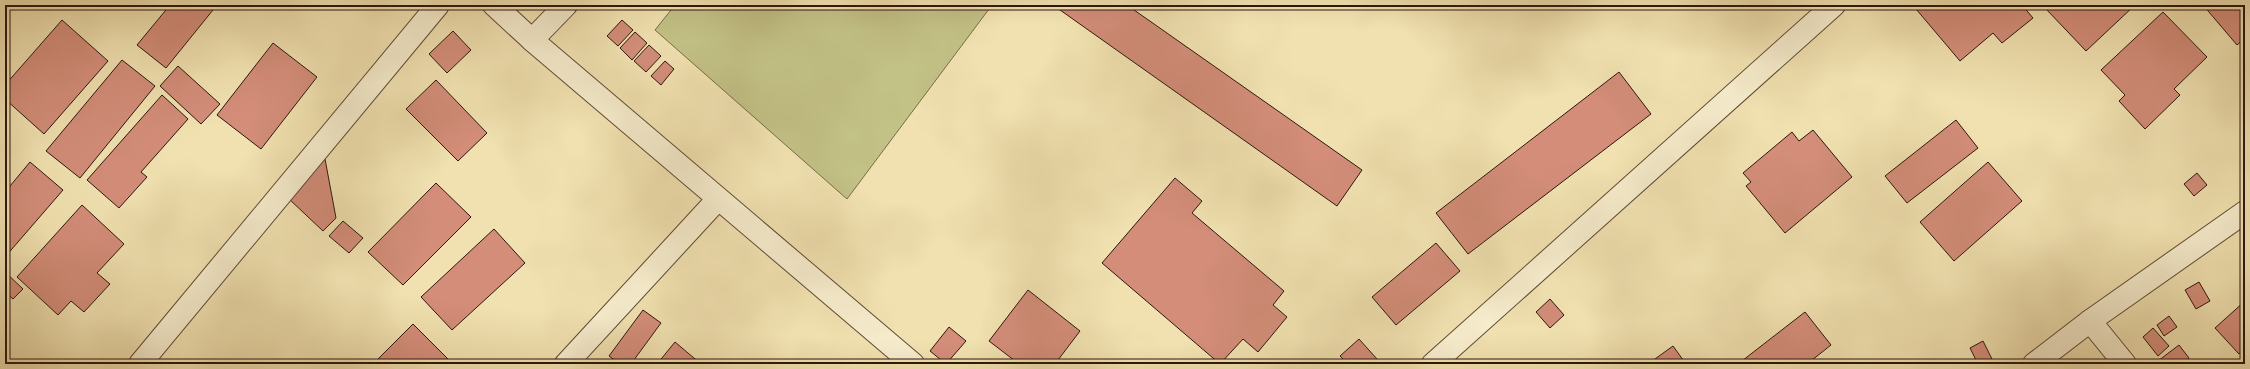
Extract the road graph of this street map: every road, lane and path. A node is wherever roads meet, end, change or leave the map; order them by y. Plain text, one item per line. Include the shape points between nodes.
1 (438, 5) edge
2 (494, 5) edge
3 (566, 5) edge
4 (1834, 5) edge
5 (532, 40) junction
6 (718, 199) junction
7 (2245, 212) edge
8 (2090, 321) junction
9 (140, 364) edge
10 (566, 364) edge
11 (912, 364) edge
12 (1433, 364) edge
13 (2034, 364) edge
14 (2125, 364) edge

1 - 9 street
2 - 5 street
3 - 5 street
4 - 12 street
5 - 6 street
6 - 10 street
6 - 11 street
7 - 8 street
8 - 13 street
8 - 14 street

